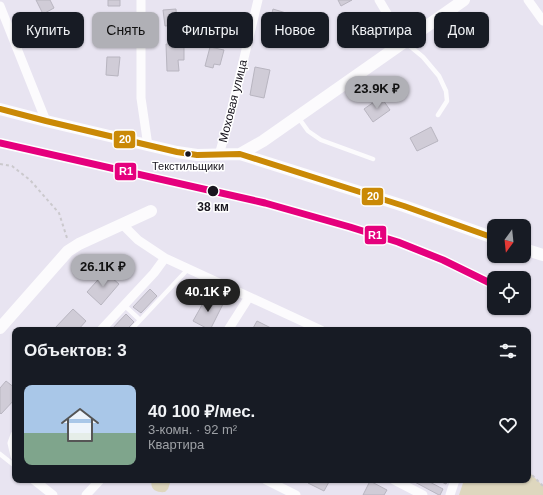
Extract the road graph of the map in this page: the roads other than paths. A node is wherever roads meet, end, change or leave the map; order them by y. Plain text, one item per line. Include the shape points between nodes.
1 (141, 0) edge
2 (258, 0) edge
3 (379, 0) edge
4 (464, 0) edge
5 (528, 0) edge
6 (0, 6) edge
7 (386, 12) edge
8 (543, 21) edge
9 (426, 27) edge
10 (395, 48) edge
11 (412, 48) edge
12 (0, 109) edge
13 (438, 115) dead end
14 (297, 116) junction
15 (46, 121) junction
16 (148, 146) junction
17 (240, 154) junction
18 (218, 155) junction
19 (373, 159) dead end
20 (151, 211) dead end
21 (123, 225) junction
22 (487, 236) edge
23 (531, 251) edge
24 (543, 255) edge
25 (164, 258) junction
26 (188, 269) junction
27 (249, 297) junction
28 (124, 305) junction
29 (140, 320) junction
30 (104, 327) edge
31 (134, 327) edge
32 (230, 327) edge
33 (314, 327) edge
34 (0, 328) edge
35 (0, 454) edge
36 (12, 464) edge
37 (38, 483) edge
38 (97, 483) edge
39 (272, 483) edge
40 (400, 483) edge
41 (454, 483) edge
42 (53, 495) edge
43 (86, 495) edge
44 (294, 495) edge
45 (423, 495) edge
46 (450, 495) edge

1 - 16 street via 141,98
2 - 18 street, Моховая улица
3 - 7 street
4 - 9 street
5 - 8 street
6 - 15 street
10 - 14 street
11 - 13 lane via 423,57 446,91 447,101
12 - 15 street
14 - 17 street
14 - 19 lane via 308,131 321,140
15 - 16 street
16 - 18 street via 197,155
17 - 18 street
17 - 22 street via 404,206
20 - 21 street
21 - 25 street via 138,240
21 - 34 street via 68,251
23 - 24 street
25 - 26 street
25 - 28 street via 154,273
26 - 27 street
26 - 29 lane
27 - 32 street
27 - 33 street
28 - 29 lane
28 - 30 street
29 - 31 lane
35 - 36 lane
37 - 42 street
38 - 43 street
39 - 44 street
40 - 45 street
41 - 46 street

